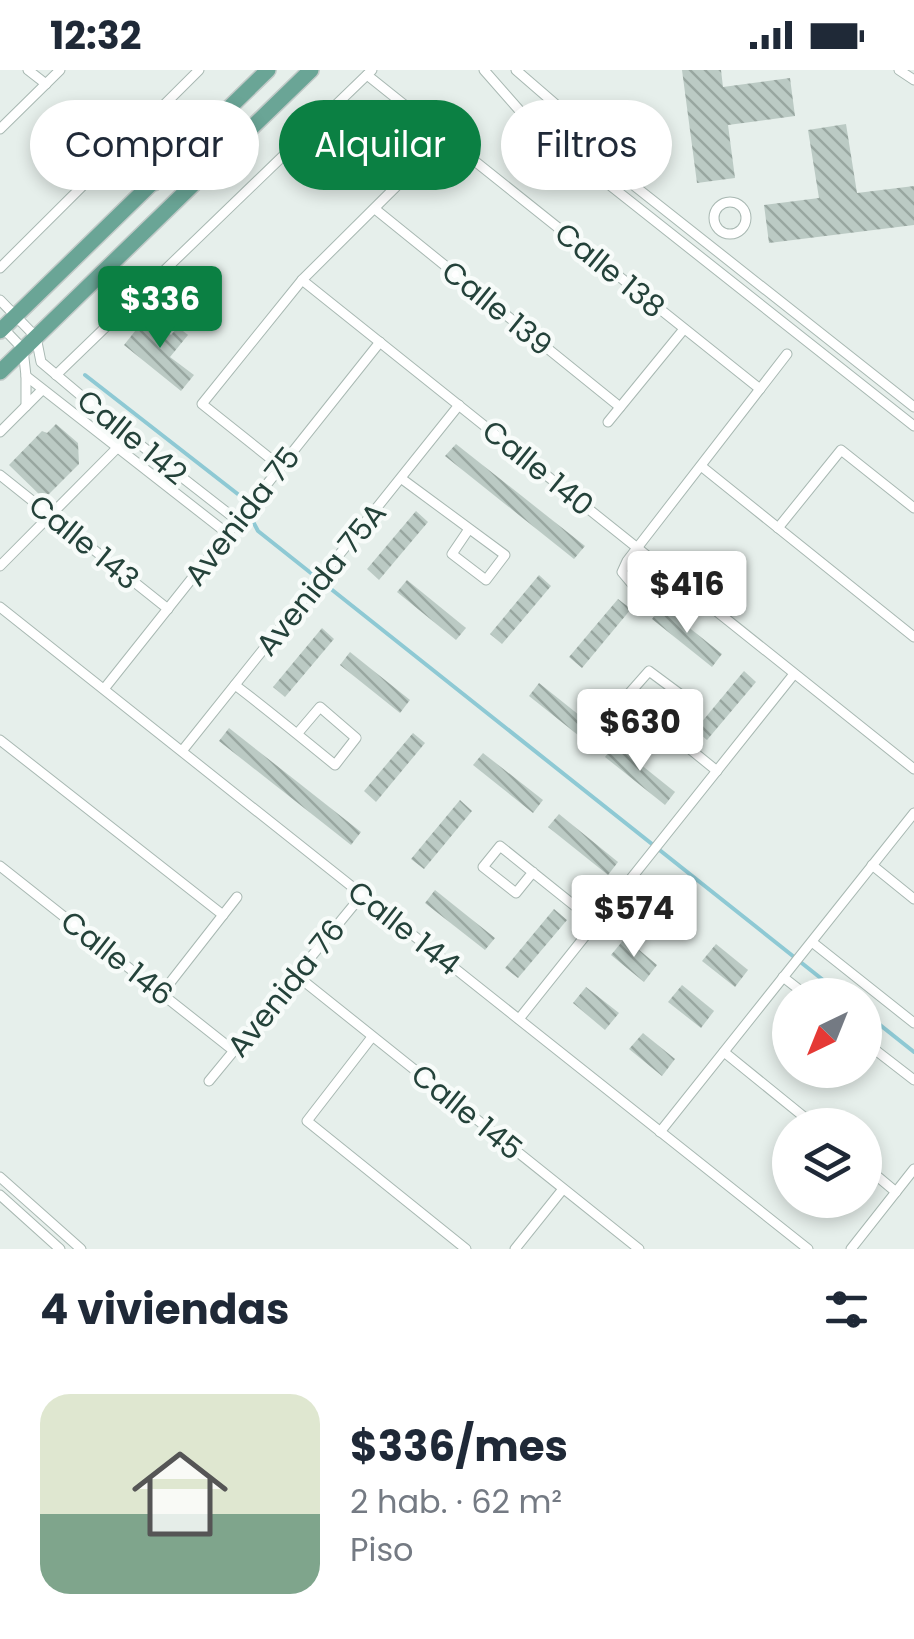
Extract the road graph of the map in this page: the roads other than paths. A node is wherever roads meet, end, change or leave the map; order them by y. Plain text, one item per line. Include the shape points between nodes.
1 (28, 70) edge
2 (60, 70) edge
3 (199, 70) edge
4 (268, 70) edge
5 (311, 70) edge
6 (484, 70) edge
7 (516, 70) edge
8 (899, 70) edge
9 (370, 73) edge
10 (914, 80) edge
11 (46, 84) junction
12 (169, 100) edge
13 (238, 100) edge
14 (401, 100) edge
15 (510, 100) edge
16 (553, 100) edge
17 (0, 130) edge
18 (481, 167) edge
19 (79, 190) edge
20 (147, 190) edge
21 (394, 190) edge
22 (615, 190) edge
23 (639, 190) edge
24 (375, 209) junction
25 (720, 230) dead end
26 (704, 242) junction
27 (694, 254) junction
28 (0, 268) edge
29 (302, 280) junction
30 (0, 300) edge
31 (16, 316) junction
32 (1, 327) edge
33 (684, 329) junction
34 (36, 337) junction
35 (380, 342) junction
36 (23, 349) junction
37 (787, 354) dead end
38 (0, 372) edge
39 (56, 375) junction
40 (26, 376) junction
41 (42, 390) junction
42 (760, 390) junction
43 (26, 406) junction
44 (459, 406) junction
45 (620, 407) junction
46 (914, 407) edge
47 (608, 422) dead end
48 (914, 426) edge
49 (0, 432) edge
50 (129, 436) junction
51 (118, 446) junction
52 (700, 466) junction
53 (281, 467) junction
54 (0, 474) edge
55 (402, 479) junction
56 (914, 508) edge
57 (49, 516) junction
58 (240, 519) junction
59 (778, 528) junction
60 (469, 529) junction
61 (228, 534) junction
62 (637, 548) junction
63 (0, 566) edge
64 (666, 572) junction
65 (0, 606) edge
66 (168, 610) junction
67 (914, 636) edge
68 (794, 674) junction
69 (235, 685) junction
70 (104, 690) junction
71 (656, 722) junction
72 (297, 734) junction
73 (0, 740) edge
74 (182, 751) junction
75 (914, 770) edge
76 (717, 771) junction
77 (914, 812) edge
78 (872, 865) junction
79 (0, 866) edge
80 (532, 872) junction
81 (362, 894) junction
82 (238, 897) dead end
83 (914, 899) edge
84 (224, 915) junction
85 (596, 923) junction
86 (812, 942) junction
87 (296, 976) junction
88 (783, 977) joint
89 (162, 994) junction
90 (519, 1019) junction
91 (914, 1023) edge
92 (372, 1036) junction
93 (234, 1051) junction
94 (724, 1052) junction
95 (882, 1055) edge
96 (914, 1080) edge
97 (209, 1082) dead end
98 (793, 1108) edge
99 (660, 1132) junction
100 (914, 1169) edge
101 (0, 1178) edge
102 (882, 1180) edge
103 (564, 1189) junction
104 (896, 1192) junction
105 (0, 1195) edge
106 (22, 1198) junction
107 (14, 1207) junction
108 (60, 1249) edge
109 (81, 1249) edge
110 (466, 1249) edge
111 (515, 1249) edge
112 (638, 1249) edge
113 (808, 1249) edge
114 (851, 1249) edge

1 - 11 street
2 - 11 street
3 - 12 street
4 - 13 main road
5 - 34 main road
6 - 15 street
7 - 16 street
8 - 10 street
9 - 14 street, Calle 138
9 - 39 street
11 - 17 street
18 - 33 street, Calle 138
19 - 28 street
20 - 31 main road
21 - 24 street
22 - 27 street
23 - 26 street
24 - 29 street
24 - 45 street, Calle 139
25 - 26 street
26 - 27 street
26 - 46 street
27 - 48 street
29 - 35 street, Calle 140
29 - 53 street via 202,404
30 - 31 street, Calle 142
31 - 32 main road
31 - 34 street, Calle 142
32 - 36 street
33 - 42 street, Calle 138
33 - 45 street
34 - 36 main road
34 - 39 street, Calle 142 via 41,362
35 - 44 street, Calle 140
35 - 53 street, Avenida 75
36 - 38 main road
36 - 40 street
37 - 42 street
39 - 50 street, Calle 142
40 - 41 street, Calle 142
40 - 43 street
41 - 43 street
41 - 51 street, Calle 142
42 - 52 street
43 - 49 street
44 - 55 street, Avenida 75A
44 - 62 street, Calle 140
45 - 47 street
50 - 51 street
50 - 58 street, Calle 142
51 - 57 street
51 - 61 street, Calle 142
52 - 59 street
52 - 62 street
53 - 58 street, Avenida 75
54 - 57 street, Calle 143
55 - 60 street
55 - 69 street, Avenida 75A
56 - 59 street via 841,450
57 - 63 street
57 - 66 street, Calle 143
58 - 61 street, Avenida 75
59 - 67 street
60 - 60 street via 505,555 486,580 452,554
61 - 66 street, Avenida 75
62 - 64 street, Calle 140
62 - 64 street via 622,572 632,584 644,590
64 - 68 street, Calle 140
65 - 70 street, Calle 144
66 - 70 street, Avenida 75
68 - 75 street, Calle 140
68 - 76 street
69 - 72 street
69 - 74 street, Avenida 75A
70 - 74 street, Calle 144
71 - 71 street via 626,697 648,671 680,694
71 - 76 street
72 - 72 street via 335,765 356,738 320,707
73 - 84 street
74 - 81 street, Calle 144
76 - 85 street
77 - 78 street
78 - 83 street
78 - 86 street
79 - 89 street, Calle 146
80 - 80 street via 500,846 483,867 516,893
80 - 85 street
81 - 87 street, Avenida 76
81 - 90 street, Calle 144
82 - 84 street
84 - 89 street
85 - 90 street
86 - 88 street
86 - 91 street
87 - 92 street, Calle 145
87 - 93 street, Avenida 76
88 - 94 street
89 - 93 street, Calle 146
90 - 99 street, Calle 144
92 - 103 street, Calle 145
92 - 110 street via 307,1122
93 - 97 street, Avenida 76
94 - 98 street
94 - 99 street
95 - 96 street
99 - 113 street, Calle 144
100 - 104 street
101 - 106 street
102 - 104 street
103 - 111 street
103 - 112 street, Calle 145
104 - 114 street
105 - 107 street
106 - 107 street
106 - 109 street
107 - 108 street

